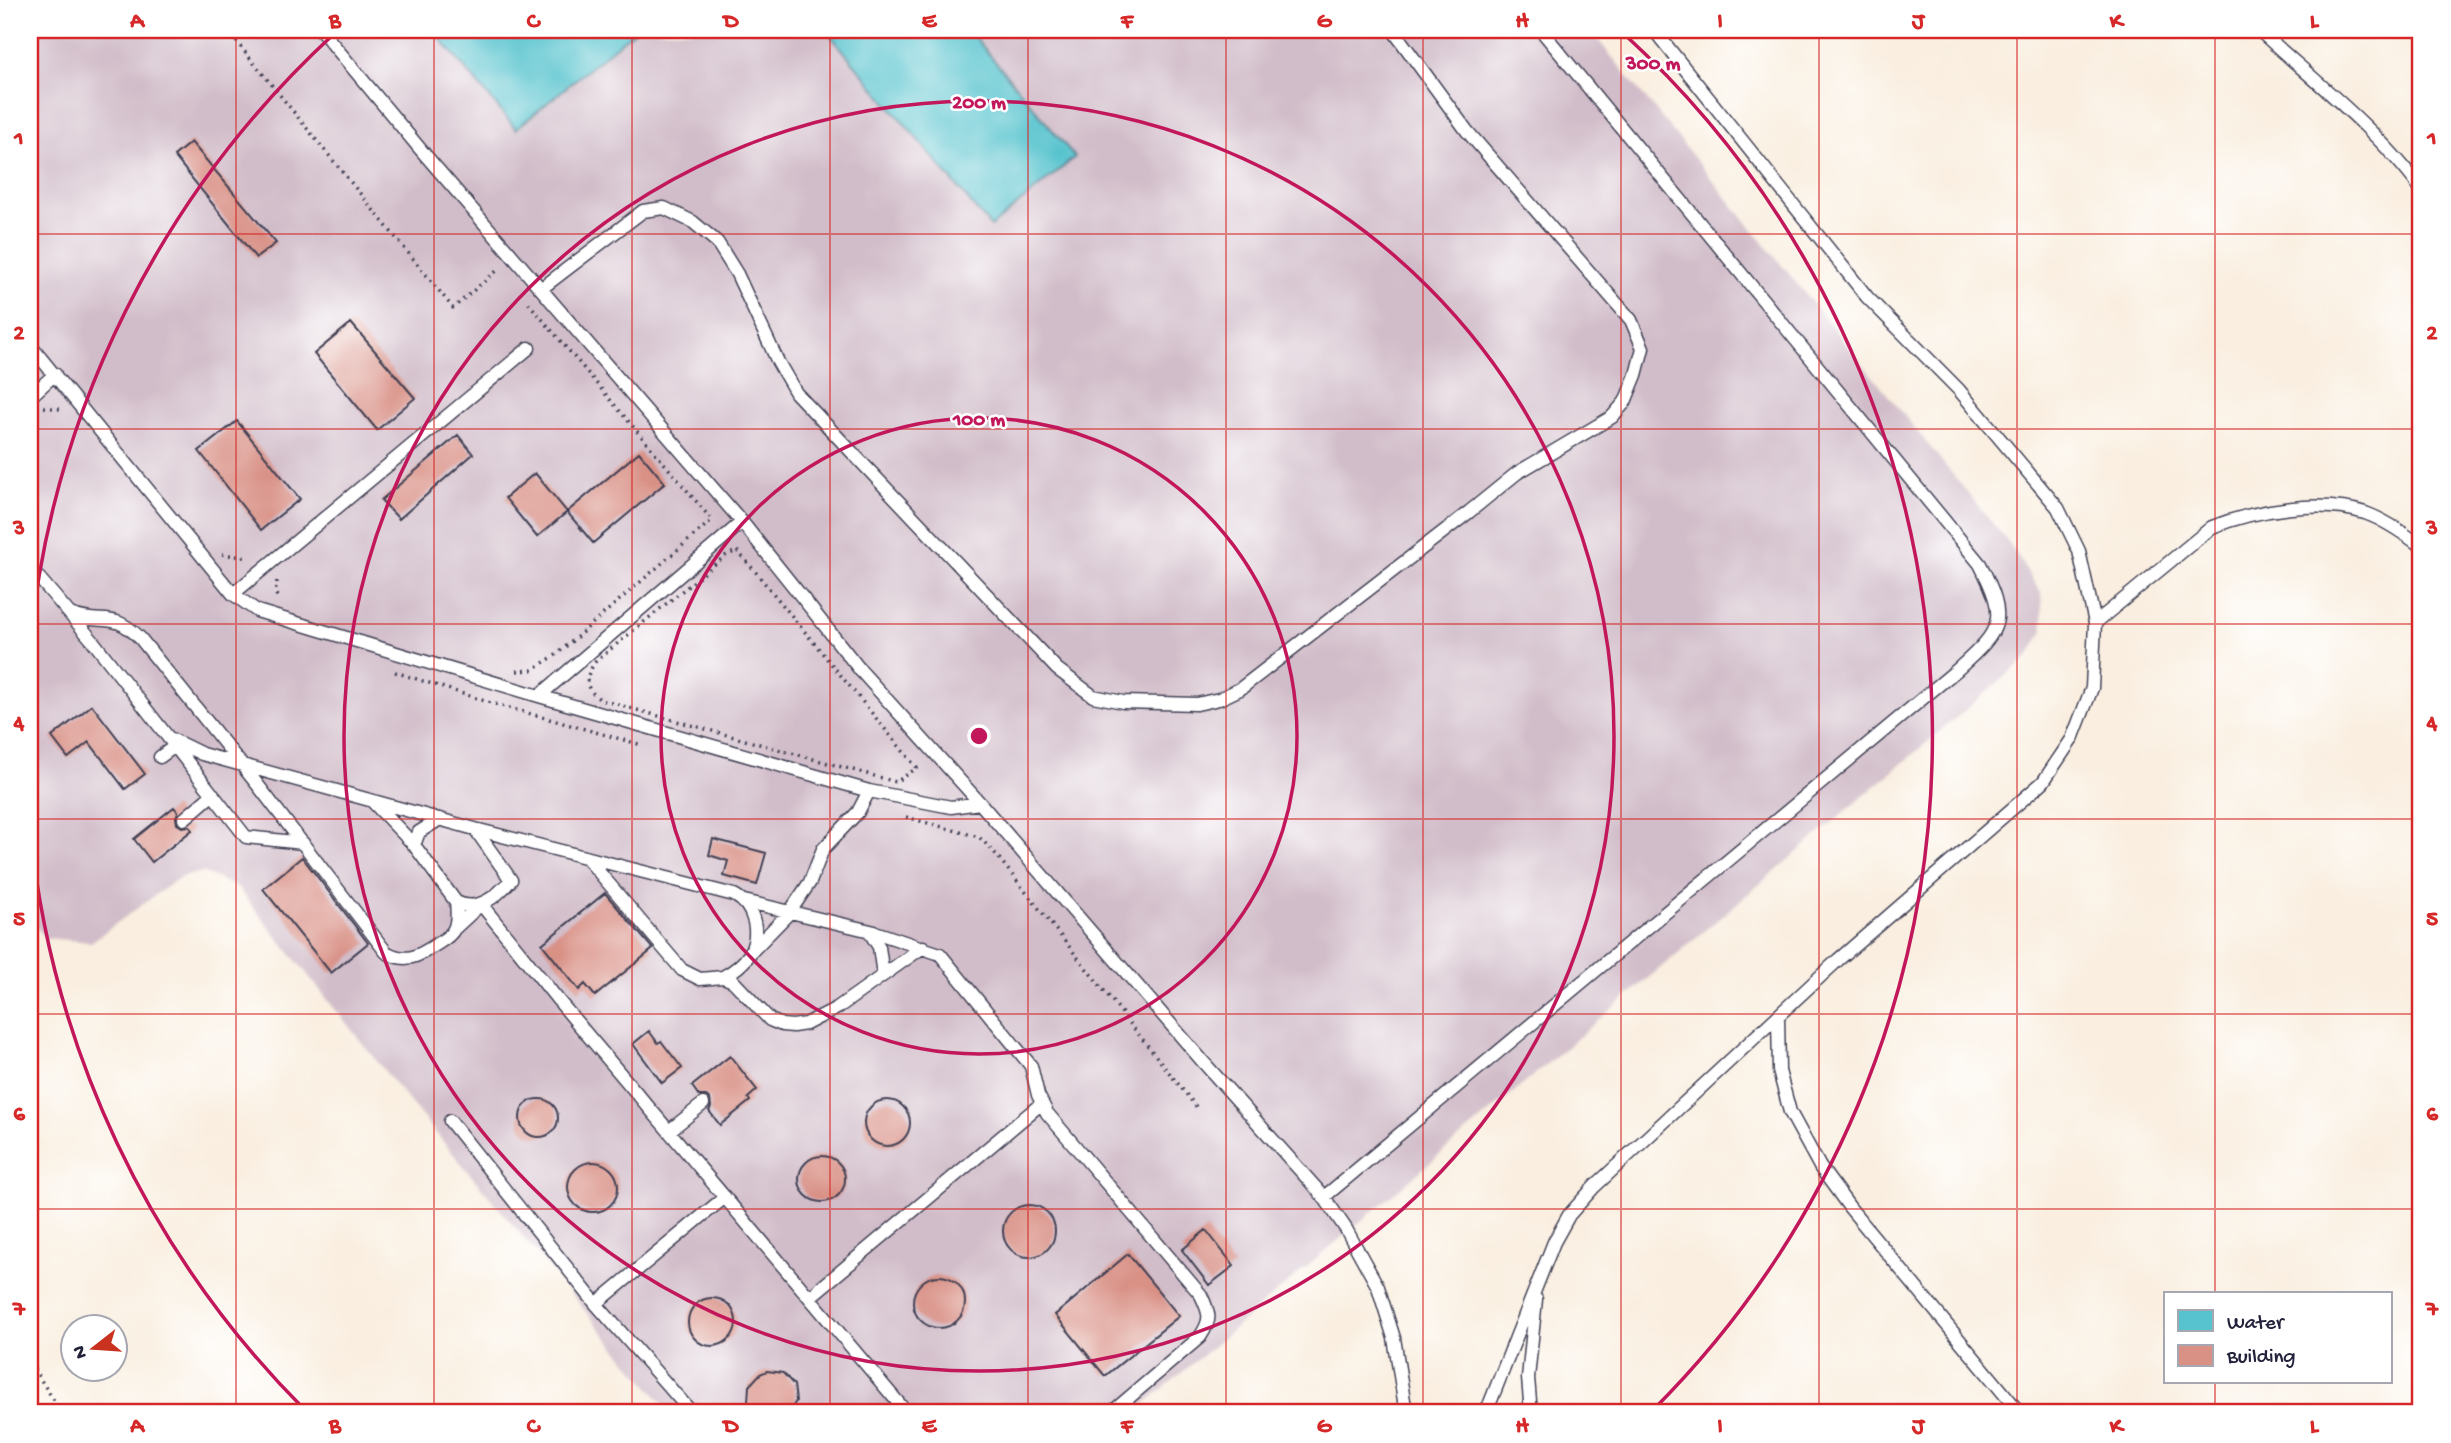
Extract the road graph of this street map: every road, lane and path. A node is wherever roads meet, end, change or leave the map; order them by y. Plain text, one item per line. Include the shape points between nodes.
1 (227, 30) edge
2 (321, 30) edge
3 (1393, 30) edge
4 (1541, 30) edge
5 (1654, 30) edge
6 (2259, 30) edge
7 (2421, 189) edge
8 (508, 279) dead end
9 (541, 288) junction
10 (526, 300) dead end
11 (30, 321) edge
12 (45, 339) dead end
13 (30, 345) edge
14 (529, 348) dead end
15 (55, 374) junction
16 (30, 397) edge
17 (34, 411) dead end
18 (66, 413) dead end
19 (742, 522) junction
20 (2421, 546) edge
21 (218, 553) dead end
22 (251, 558) dead end
23 (30, 576) edge
24 (279, 578) dead end
25 (233, 594) junction
26 (284, 602) dead end
27 (70, 614) junction
28 (2095, 624) junction
29 (385, 669) dead end
30 (509, 670) dead end
31 (539, 696) junction
32 (172, 742) junction
33 (650, 748) dead end
34 (160, 757) dead end
35 (242, 766) junction
36 (917, 768) joint
37 (869, 791) junction
38 (213, 794) junction
39 (373, 802) junction
40 (980, 803) junction
41 (898, 815) dead end
42 (184, 819) dead end
43 (440, 819) junction
44 (475, 830) junction
45 (303, 843) junction
46 (414, 845) junction
47 (587, 858) junction
48 (744, 901) junction
49 (456, 902) junction
50 (481, 904) junction
51 (790, 912) junction
52 (454, 928) junction
53 (869, 931) junction
54 (923, 947) junction
55 (749, 954) junction
56 (883, 975) junction
57 (723, 978) junction
58 (1778, 1017) junction
59 (1042, 1103) junction
60 (703, 1104) dead end
61 (1198, 1109) dead end
62 (450, 1121) dead end
63 (669, 1131) junction
64 (725, 1197) junction
65 (1324, 1197) junction
66 (1538, 1284) junction
67 (810, 1297) junction
68 (596, 1304) junction
69 (30, 1363) edge
70 (899, 1410) edge
71 (62, 1413) edge
72 (692, 1413) edge
73 (1111, 1413) edge
74 (1406, 1413) edge
75 (1486, 1413) edge
76 (1531, 1413) edge
77 (2020, 1413) edge

1 - 8 path via 453,308 499,269
2 - 9 lane
3 - 9 lane via 1467,131 1631,320 1643,348 1636,375 1625,402 1612,417 1517,472 1240,688 1219,699 1197,704 1123,702 1093,696 1057,669 796,393 737,274 717,242 693,222 664,208 643,211
4 - 65 lane via 1980,564 1994,592 1996,629 1958,669
5 - 28 lane via 1867,297 1959,390 2059,508 2079,551
6 - 7 lane via 2377,138
9 - 19 lane
10 - 30 path via 712,520 556,654 532,670
11 - 12 path
13 - 15 lane
14 - 25 lane
15 - 16 lane
15 - 25 lane
17 - 18 path via 45,406
19 - 31 lane
19 - 40 lane via 861,671
20 - 28 lane via 2365,513 2309,505 2235,518 2212,527
21 - 22 path
23 - 27 lane via 39,578
24 - 26 path via 275,593
25 - 31 lane via 257,611
27 - 32 lane
27 - 35 lane via 126,624
28 - 58 lane via 2092,688 2072,739 2043,782
29 - 33 path
31 - 37 lane
32 - 34 lane
32 - 35 lane
32 - 38 lane
35 - 39 lane
35 - 45 lane
36 - 36 path via 896,782 601,700 587,684 588,673 613,646 737,551
37 - 40 lane via 951,807
37 - 51 lane via 858,812 823,849 810,882
38 - 42 lane
38 - 45 lane via 246,837
39 - 43 lane
39 - 46 lane
40 - 65 lane
41 - 61 path via 979,837
43 - 44 lane
43 - 46 lane via 419,832
44 - 47 lane
44 - 50 lane via 511,880
45 - 52 lane via 386,952 412,958
46 - 49 lane
47 - 48 lane
47 - 57 lane via 682,970 700,979
48 - 51 lane
48 - 55 lane via 755,923
49 - 50 lane
49 - 52 lane
50 - 52 lane
50 - 63 lane
51 - 53 lane
51 - 55 lane
53 - 54 lane
53 - 56 lane via 879,947
54 - 56 lane
54 - 59 lane via 940,954 1031,1066
55 - 57 lane
56 - 57 lane via 837,1008 793,1026 770,1020 733,981
58 - 66 lane via 1594,1187 1569,1215
58 - 77 lane via 1779,1071 1790,1112 1820,1167
59 - 67 lane
59 - 73 lane via 1202,1295 1209,1313 1200,1337
60 - 63 lane
62 - 68 lane
63 - 64 lane
64 - 67 lane
64 - 68 lane
65 - 74 lane via 1378,1287 1394,1338
66 - 75 lane
66 - 76 lane via 1528,1378
67 - 70 lane
68 - 72 lane
69 - 71 path

